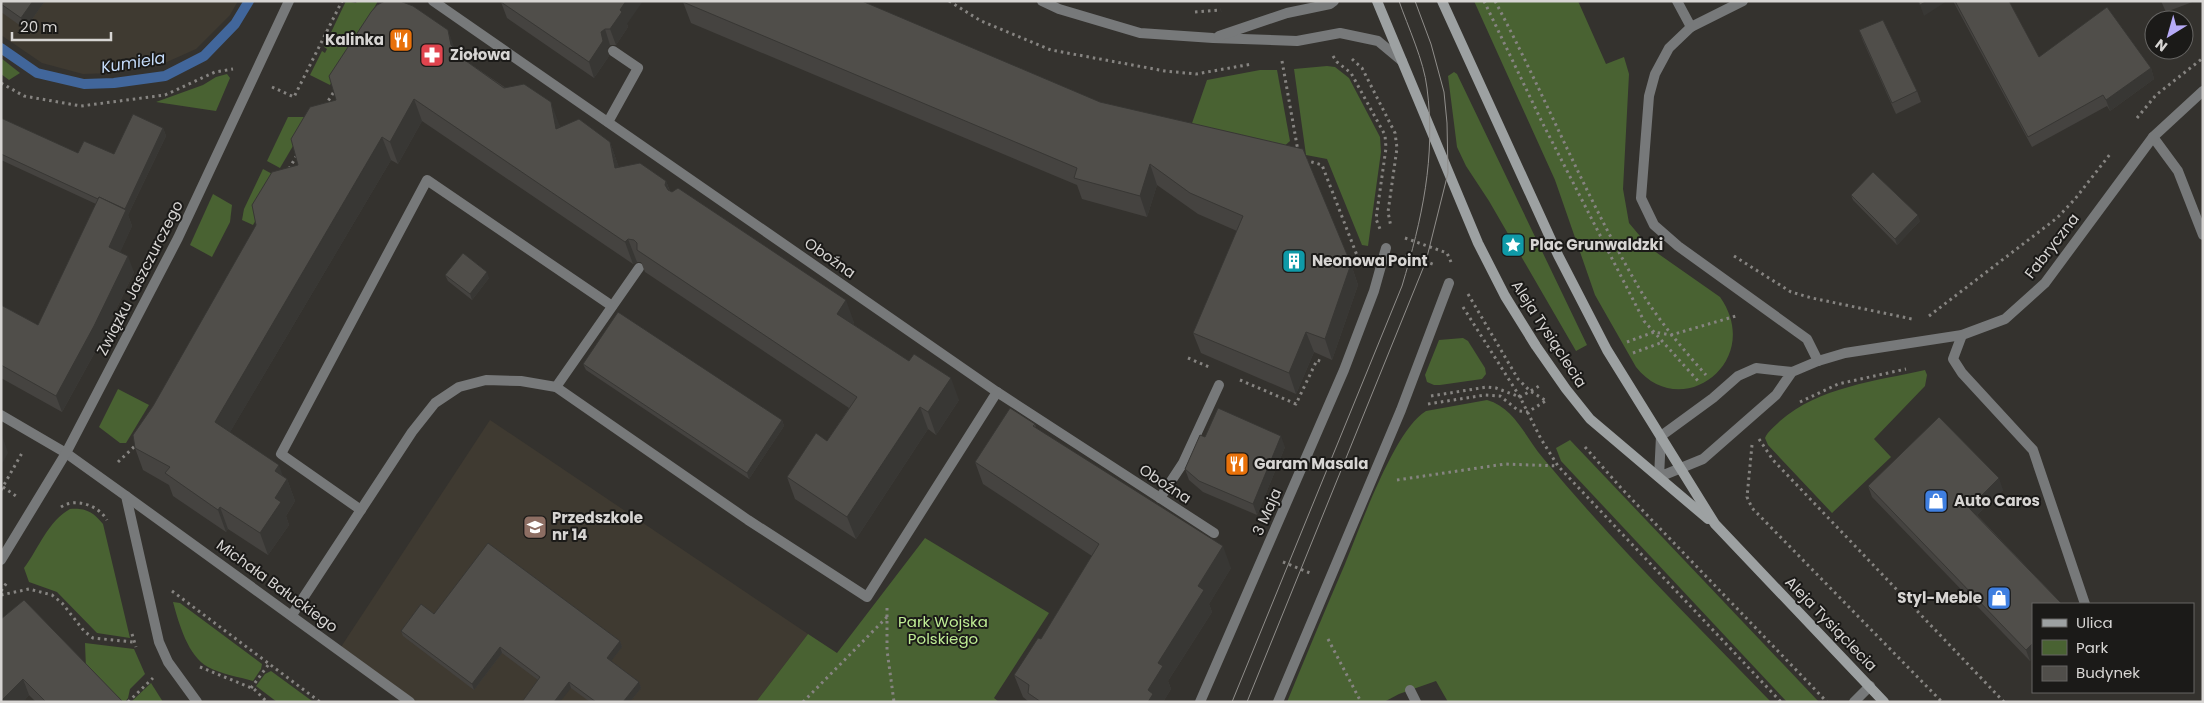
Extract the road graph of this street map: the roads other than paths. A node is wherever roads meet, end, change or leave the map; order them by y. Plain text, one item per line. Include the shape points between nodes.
1 (289, 1) edge
2 (433, 1) edge
3 (1042, 1) edge
4 (1334, 1) edge
5 (1378, 1) edge
6 (1442, 1) edge
7 (1677, 1) edge
8 (1743, 1) edge
9 (1691, 27) junction
10 (1213, 38) junction
11 (613, 51) dead end
12 (1402, 61) junction
13 (2203, 90) edge
14 (608, 122) junction
15 (2153, 137) junction
16 (2203, 236) edge
17 (1386, 248) road end
18 (639, 268) edge
19 (1448, 283) road end
20 (612, 306) junction
21 (1962, 335) junction
22 (1818, 361) junction
23 (1792, 372) junction
24 (1219, 385) dead end
25 (556, 387) junction
26 (997, 392) junction
27 (1, 415) edge
28 (1661, 436) junction
29 (66, 453) junction
30 (1681, 468) junction
31 (1659, 477) junction
32 (126, 496) junction
33 (1160, 498) junction
34 (361, 510) junction
35 (1715, 524) junction
36 (1214, 533) dead end
37 (1, 560) edge
38 (2085, 603) edge
39 (292, 615) junction
40 (1870, 686) junction
41 (1410, 690) dead end
42 (198, 702) edge
43 (410, 702) edge
44 (1200, 702) edge
45 (1278, 702) edge
46 (1416, 702) edge
47 (1854, 702) edge
48 (1884, 702) edge

1 - 29 street, Związku Jaszczurczego via 178,238
2 - 14 street, Oboźna
3 - 10 street via 1140,33
4 - 10 street
5 - 12 main road, Aleja Tysiąclecia
6 - 28 main road, Aleja Tysiąclecia via 1558,256 1607,350
7 - 9 street
8 - 9 street
9 - 22 street via 1669,48 1655,74 1649,96 1641,198 1654,225 1678,246 1808,339
10 - 12 street via 1297,41 1340,33 1378,41
11 - 14 street via 638,68
12 - 31 main road, Aleja Tysiąclecia via 1478,243 1505,296 1557,376 1590,419
13 - 15 street, Fabryczna
14 - 26 street, Oboźna
15 - 16 street via 2178,171
15 - 21 street, Fabryczna via 2045,283 2005,319
17 - 44 street, 3 Maja via 1374,291 1344,370
18 - 20 street
19 - 45 street via 1404,401
20 - 25 street
20 - 34 street via 427,180 281,454
21 - 22 street, Fabryczna via 1846,353
21 - 38 street via 1953,359 2033,450
22 - 23 street, Fabryczna
23 - 28 street, Fabryczna via 1756,368 1738,376
23 - 30 street via 1776,395 1740,428 1703,459
24 - 33 street via 1183,463
25 - 26 street via 748,520 867,597
25 - 34 street via 486,380 459,387 435,403
26 - 33 street, Oboźna
27 - 29 street, Michała Bałuckiego
28 - 30 main road, Aleja Tysiąclecia
28 - 31 street
29 - 32 street, Michała Bałuckiego
29 - 37 street, Związku Jaszczurczego
30 - 31 street
30 - 35 main road, Aleja Tysiąclecia
31 - 35 main road, Aleja Tysiąclecia
32 - 39 street, Michała Bałuckiego
32 - 42 street via 159,642 168,662
33 - 36 street, Oboźna
34 - 39 street
35 - 40 main road, Aleja Tysiąclecia
39 - 43 street, Michała Bałuckiego
40 - 47 street
40 - 48 main road, Aleja Tysiąclecia
41 - 46 street

